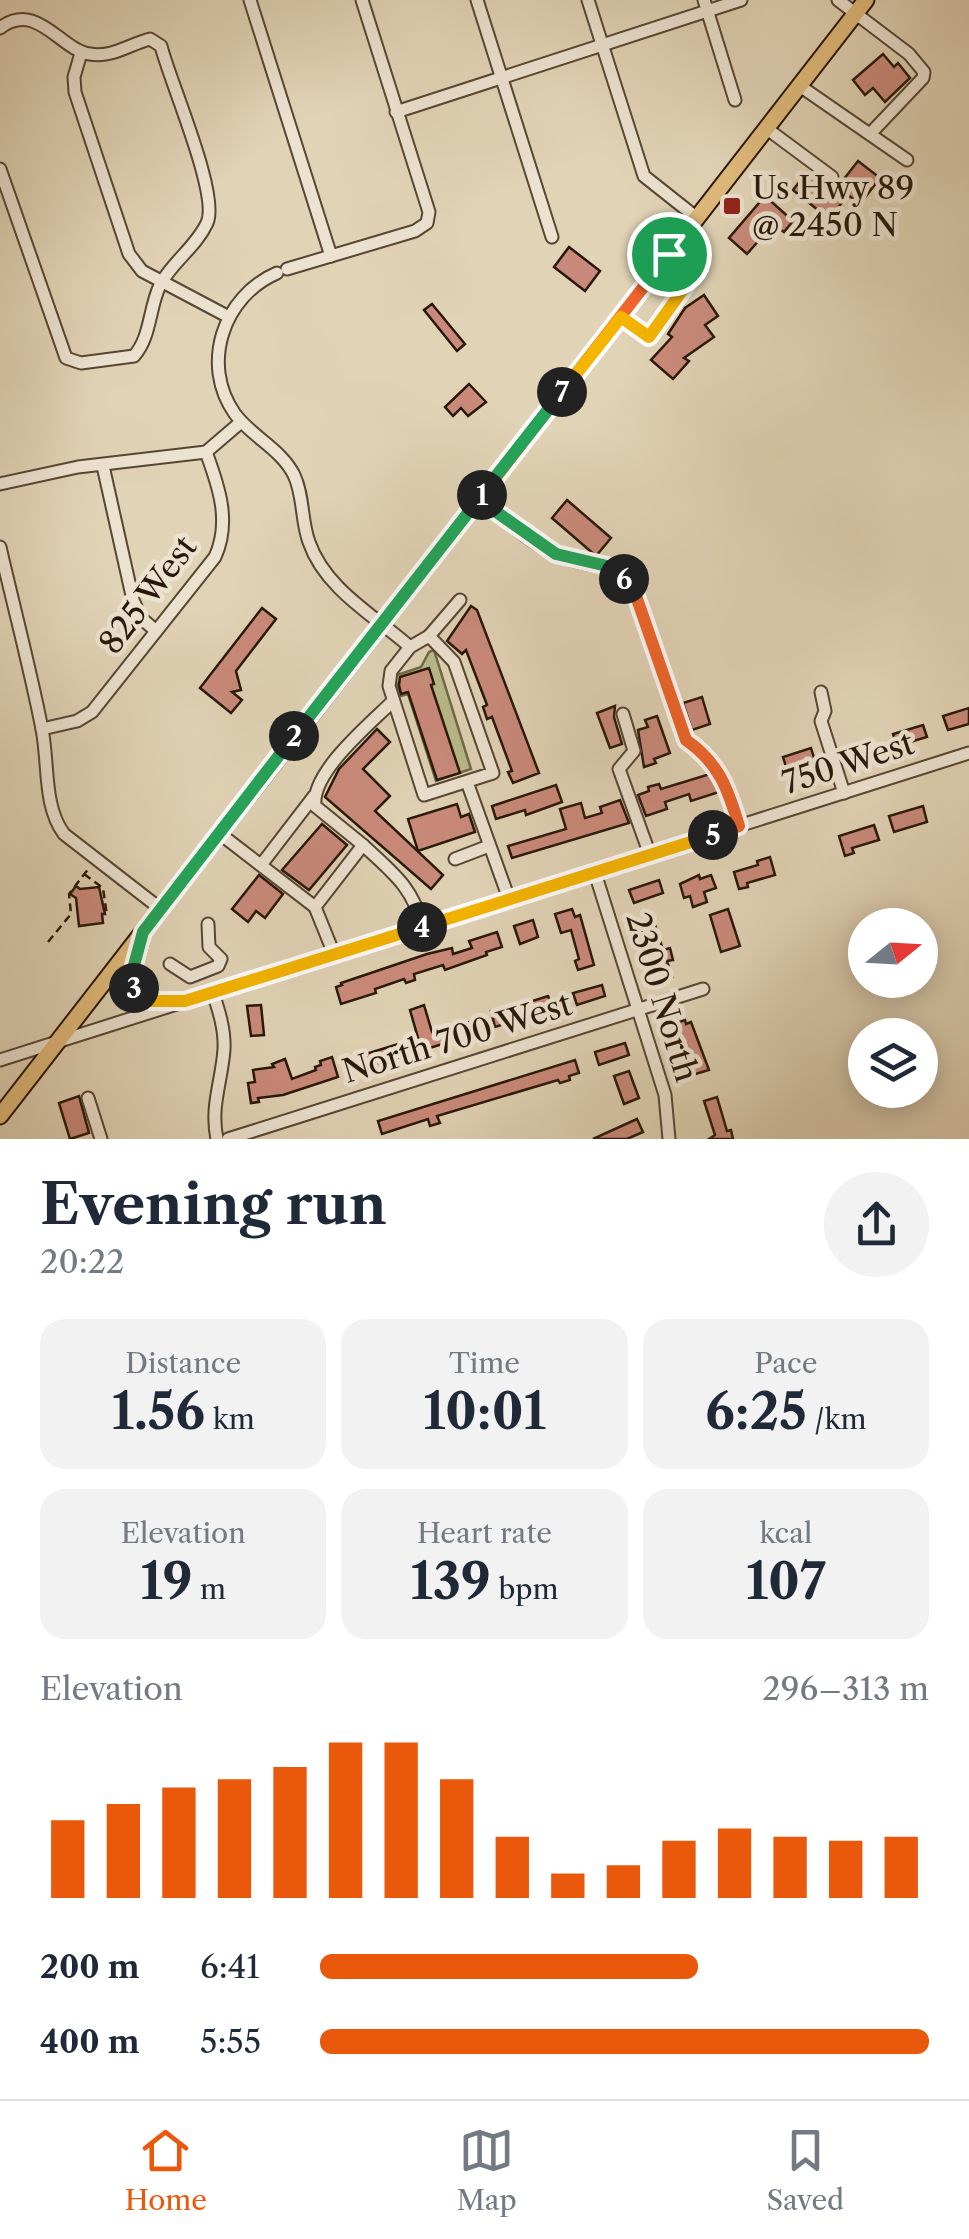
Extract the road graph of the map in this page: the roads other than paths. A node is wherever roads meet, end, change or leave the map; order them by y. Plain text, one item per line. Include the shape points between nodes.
1 (250, 0) edge
2 (362, 0) edge
3 (477, 0) edge
4 (588, 0) edge
5 (740, 0) edge
6 (838, 0) edge
7 (705, 5) edge
8 (861, 7) edge
9 (0, 28) edge
10 (602, 47) junction
11 (81, 53) junction
12 (502, 78) junction
13 (800, 86) junction
14 (735, 100) dead end
15 (396, 112) junction
16 (766, 128) junction
17 (870, 134) junction
18 (907, 160) dead end
19 (0, 170) edge
20 (832, 177) dead end
21 (697, 218) junction
22 (552, 238) dead end
23 (669, 254) junction
24 (331, 256) junction
25 (161, 282) junction
26 (227, 316) junction
27 (621, 317) junction
28 (241, 422) junction
29 (206, 452) junction
30 (103, 466) junction
31 (0, 484) edge
32 (478, 499) junction
33 (0, 547) edge
34 (460, 600) dead end
35 (382, 624) junction
36 (156, 631) junction
37 (430, 636) junction
38 (410, 647) junction
39 (821, 692) dead end
40 (393, 700) junction
41 (623, 714) dead end
42 (42, 729) junction
43 (969, 753) edge
44 (467, 782) junction
45 (844, 792) junction
46 (314, 796) junction
47 (739, 826) junction
48 (220, 833) junction
49 (363, 846) junction
50 (489, 846) junction
51 (650, 855) junction
52 (455, 859) dead end
53 (261, 865) junction
54 (595, 872) junction
55 (509, 899) junction
56 (316, 907) junction
57 (162, 910) junction
58 (208, 924) dead end
59 (423, 926) junction
60 (143, 932) junction
61 (334, 954) junction
62 (170, 964) dead end
63 (702, 988) dead end
64 (214, 992) junction
65 (185, 1001) junction
66 (638, 1010) junction
67 (58, 1042) junction
68 (0, 1060) edge
69 (88, 1098) dead end
70 (0, 1116) edge
71 (217, 1138) edge
72 (101, 1139) edge
73 (669, 1139) edge

1 - 24 street
2 - 15 street
3 - 12 street
4 - 10 street
5 - 7 street
6 - 8 street
7 - 10 street
7 - 14 street
8 - 13 main road
8 - 17 street via 924,72
9 - 11 street via 30,20 52,28
10 - 12 street
10 - 21 street via 644,176
11 - 25 street via 75,92 129,254
11 - 25 street via 110,54 150,39 160,46 209,192 209,220
12 - 15 street
12 - 22 street
13 - 16 main road
13 - 17 street
15 - 24 street via 427,223
16 - 20 street
16 - 21 main road
17 - 18 street
19 - 25 street via 66,358 81,363 134,356 145,344
21 - 23 main road
23 - 27 main road
23 - 27 street via 694,274 649,337
24 - 26 street via 250,288
25 - 26 street
26 - 28 street via 218,364 224,398
27 - 32 main road
28 - 29 street
28 - 35 street via 294,474 310,546 322,568
29 - 30 street
29 - 36 street, 825 West via 224,537
30 - 31 street
30 - 36 street via 133,600 140,618
32 - 35 main road
32 - 47 street via 556,554 607,566 623,578 636,596 686,740 717,768
33 - 42 street
34 - 37 street
35 - 38 street
35 - 48 main road
36 - 42 street, 825 West via 92,712
37 - 38 street
37 - 44 street via 454,662 492,774
38 - 40 street via 388,678
39 - 45 street via 821,721
40 - 44 street via 424,795
40 - 46 street via 332,762
41 - 51 street via 634,751 619,769
42 - 57 street via 55,822
43 - 45 street, 750 West
44 - 50 street
45 - 47 street, 750 West
46 - 49 street via 315,806
46 - 53 street
47 - 51 street, 750 West
48 - 53 street
48 - 57 main road
49 - 56 street
49 - 59 street via 402,881
50 - 52 street
50 - 55 street
51 - 54 street, 750 West
53 - 56 street
54 - 55 street, 750 West
54 - 66 street, 2300 North
55 - 59 street, 750 West
56 - 61 street
57 - 60 main road
58 - 62 street via 209,947 222,960 218,966 190,977
59 - 61 street, 750 West
60 - 65 main road via 135,990 149,1001
60 - 67 main road
61 - 64 street, 750 West
63 - 66 street, North 700 West
64 - 65 street, 750 West
64 - 71 street via 224,1050 214,1099
65 - 67 street, 750 West
66 - 71 street, North 700 West
66 - 73 street, 2300 North via 665,1095
67 - 68 street, 750 West
67 - 70 main road
69 - 72 street

